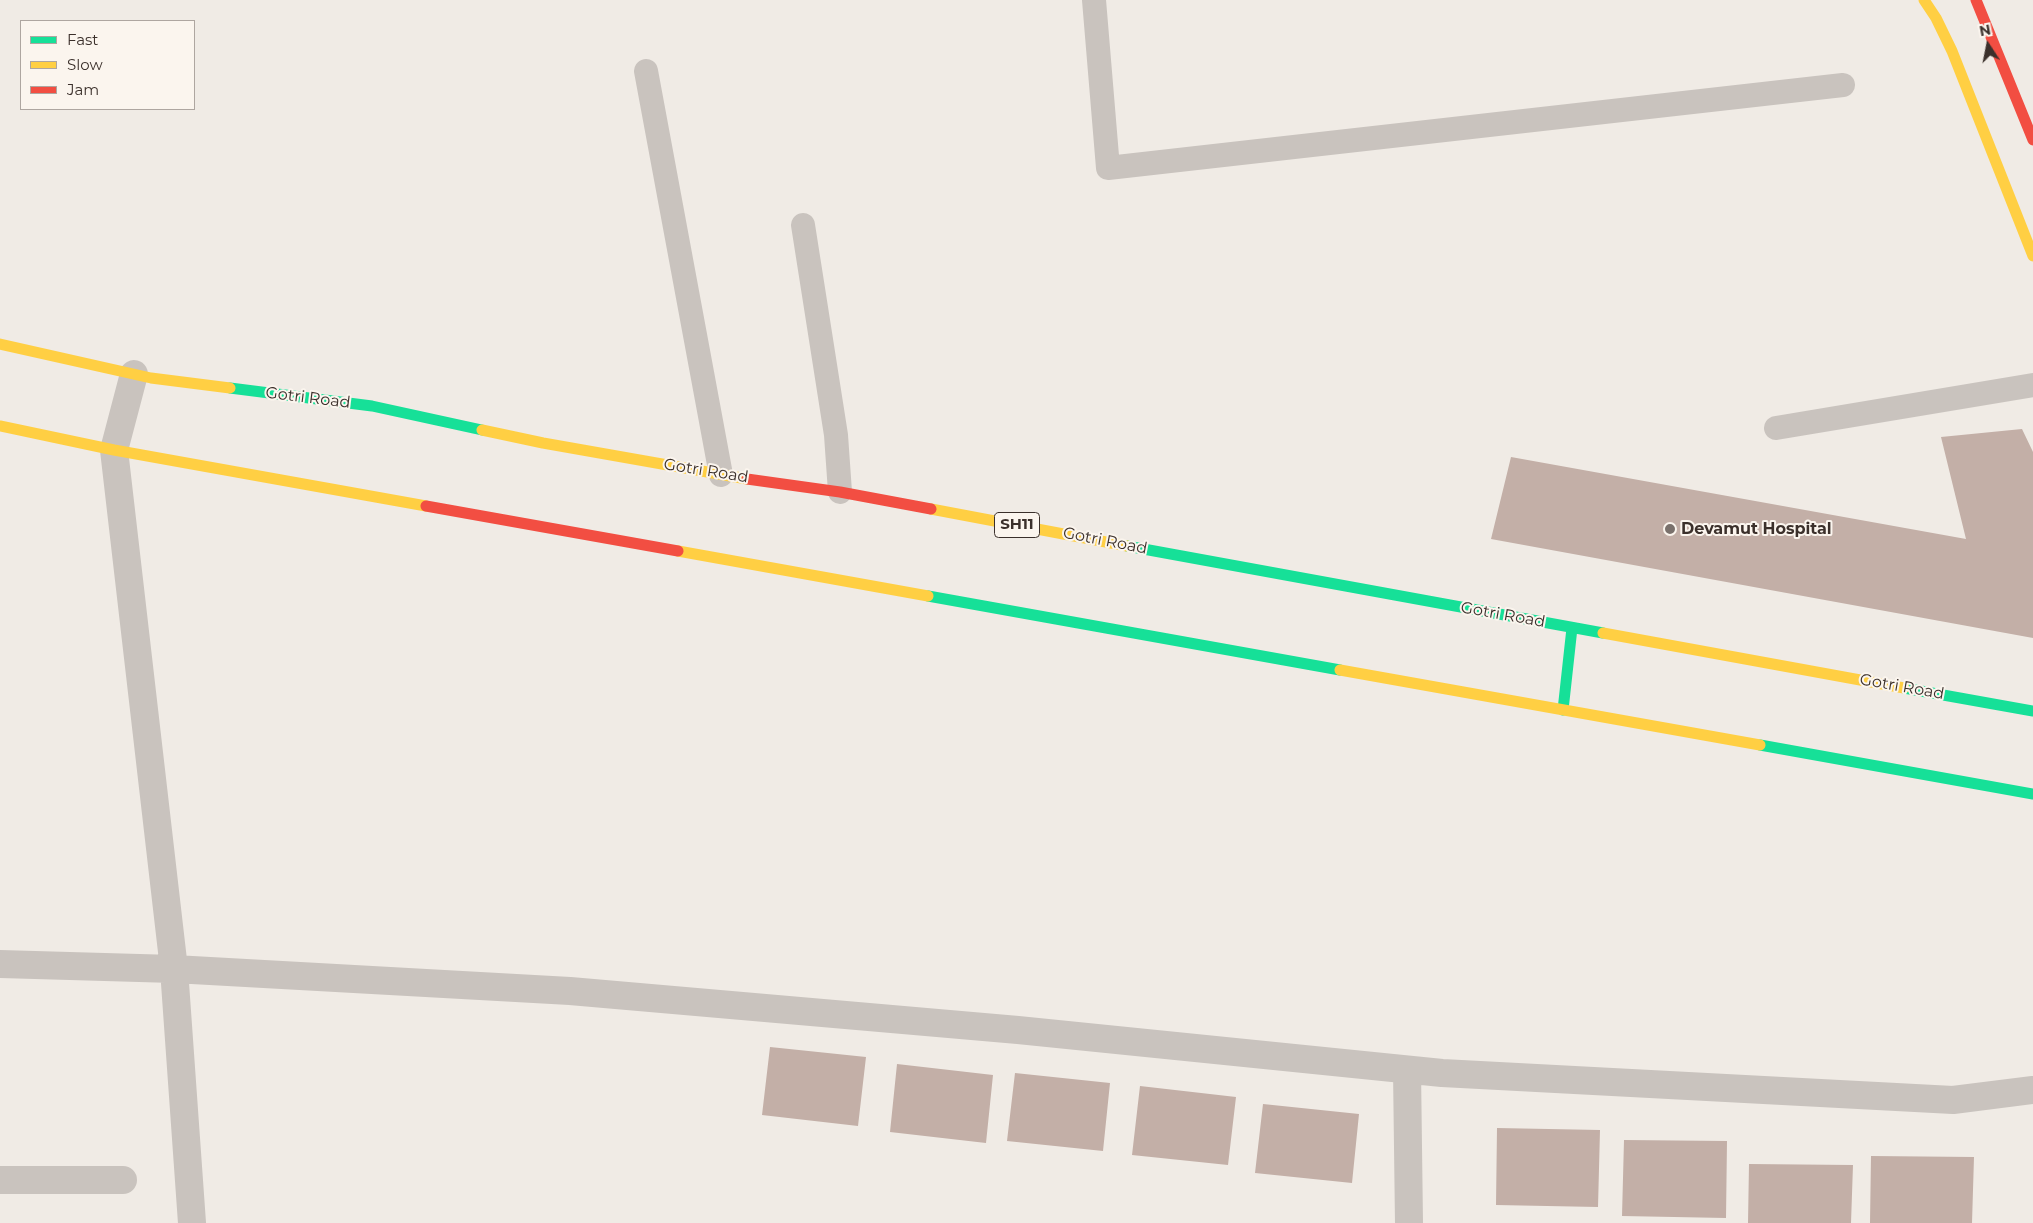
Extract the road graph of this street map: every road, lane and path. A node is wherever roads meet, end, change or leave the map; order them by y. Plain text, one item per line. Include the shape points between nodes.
1 (1094, 0) edge
2 (1924, 0) edge
3 (1979, 1) edge
4 (646, 71) dead end
5 (1843, 85) dead end
6 (2033, 140) edge
7 (803, 225) dead end
8 (2033, 256) edge
9 (0, 344) edge
10 (134, 374) junction
11 (2033, 385) edge
12 (0, 426) edge
13 (1776, 428) dead end
14 (114, 450) junction
15 (721, 475) junction
16 (840, 492) junction
17 (1572, 628) junction
18 (1563, 710) junction
19 (2033, 711) edge
20 (2033, 794) edge
21 (0, 964) edge
22 (174, 969) junction
23 (1407, 1070) junction
24 (2032, 1096) edge
25 (0, 1180) edge
26 (123, 1180) dead end
27 (192, 1223) edge
28 (1409, 1223) edge

1 - 5 lane via 1108,168
2 - 8 main road via 1952,51
3 - 6 main road
4 - 15 lane
7 - 16 lane via 836,435
9 - 10 main road, Gotri Road / SH11
10 - 14 street
10 - 15 main road, Gotri Road / SH11 via 372,406 543,443
11 - 13 lane
12 - 14 main road
14 - 18 main road
14 - 22 street
15 - 16 main road, Gotri Road / SH11
16 - 17 main road, Gotri Road / SH11
17 - 18 main road
17 - 19 main road, Gotri Road / SH11
18 - 20 main road
21 - 22 street
22 - 23 street via 570,990 1018,1030
22 - 27 street
23 - 24 street via 1953,1100
23 - 28 street
25 - 26 street

